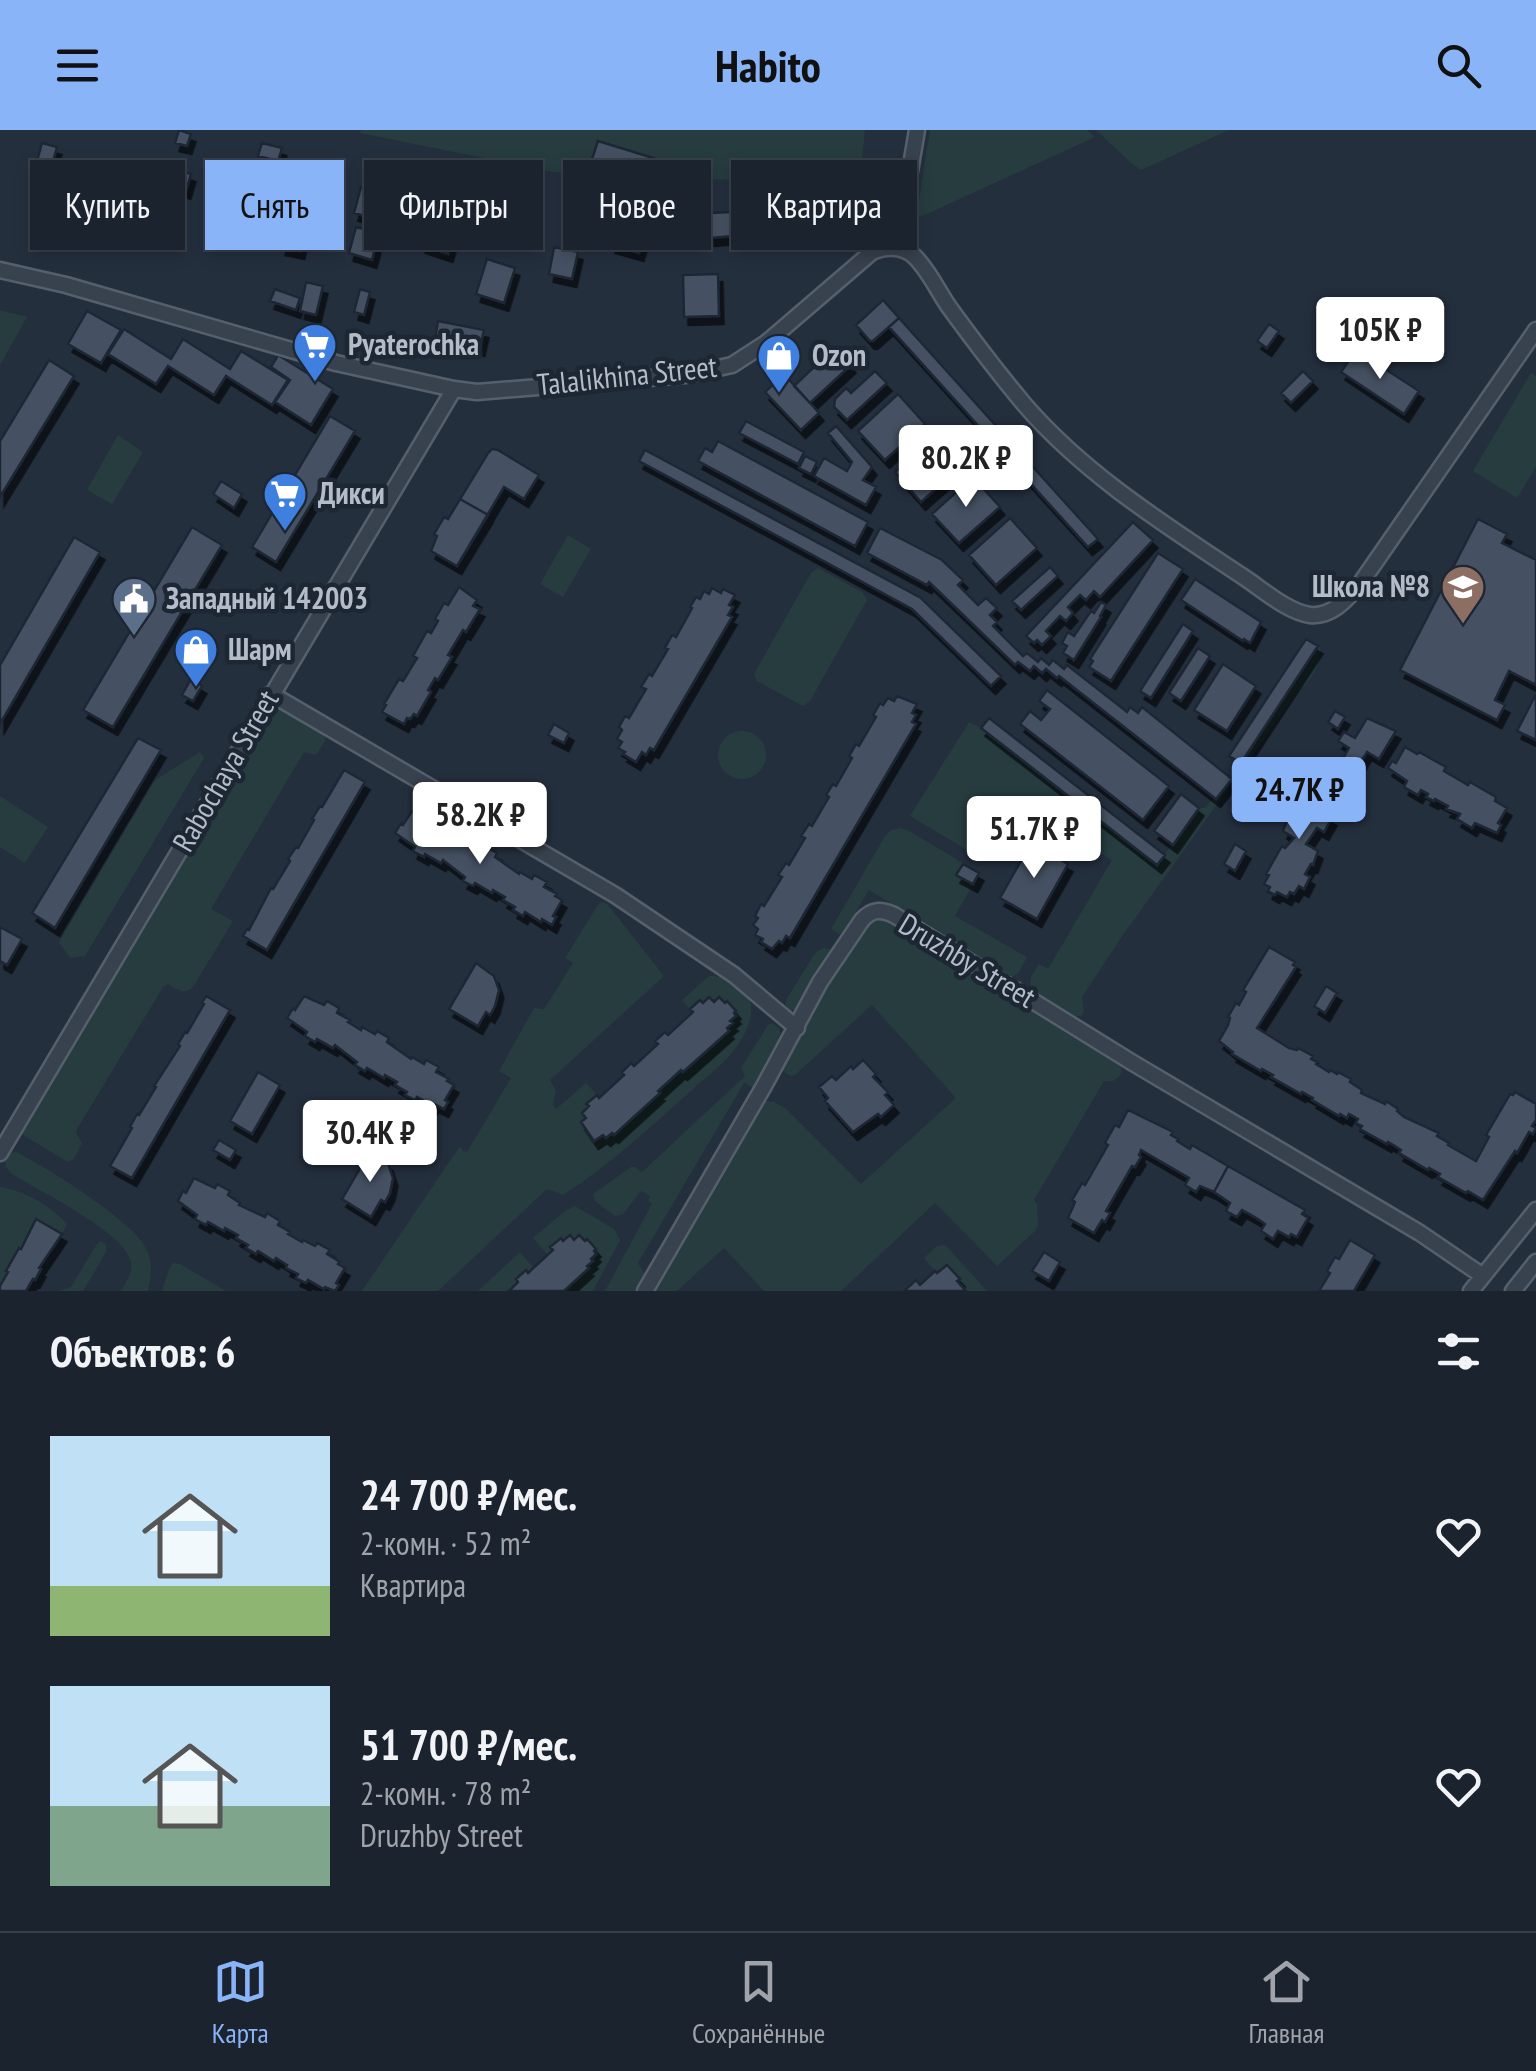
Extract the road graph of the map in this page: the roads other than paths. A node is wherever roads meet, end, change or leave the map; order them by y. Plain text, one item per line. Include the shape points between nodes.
1 (916, 130) edge
2 (911, 160) edge
3 (879, 250) edge
4 (901, 250) edge
5 (0, 270) edge
6 (1536, 330) edge
7 (454, 389) junction
8 (271, 694) junction
9 (797, 1028) junction
10 (0, 1154) edge
11 (1536, 1210) edge
12 (1536, 1262) edge
13 (1483, 1276) junction
14 (645, 1291) edge
15 (1470, 1291) edge
16 (1513, 1291) edge

1 - 2 street
3 - 7 street, Talalikhina Street via 766,344 724,367
4 - 6 street via 915,257 997,370 1069,450 1211,555 1306,614 1330,611 1360,584
5 - 7 street, Talalikhina Street
7 - 8 street, Rabochaya Street
8 - 9 street via 615,895 734,975
8 - 10 street, Rabochaya Street
9 - 13 street, Druzhby Street via 860,923 871,912 888,912
9 - 14 street, Druzhby Street
11 - 13 street
12 - 16 street
13 - 15 street

